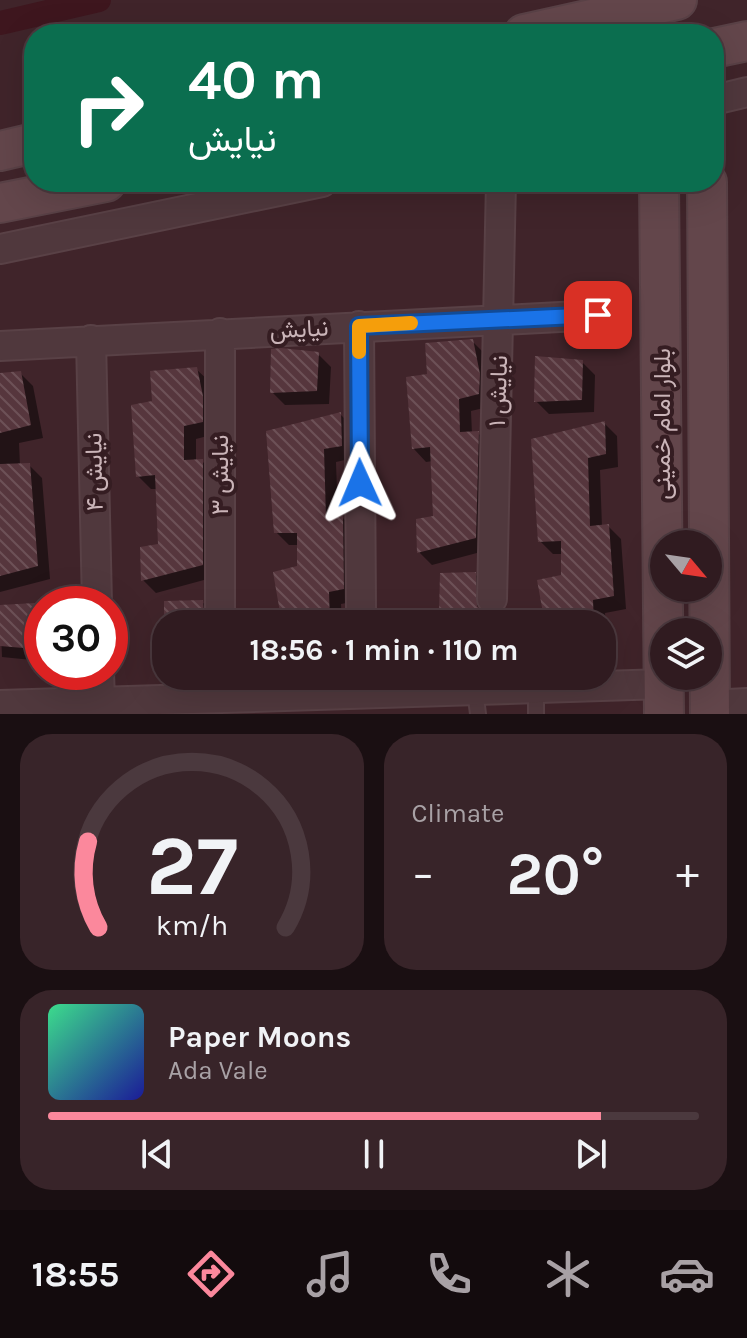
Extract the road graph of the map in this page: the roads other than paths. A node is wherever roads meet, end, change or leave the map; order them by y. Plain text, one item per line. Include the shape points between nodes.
1 (677, 0) edge
2 (569, 24) edge
3 (747, 41) edge
4 (724, 46) edge
5 (747, 92) edge
6 (724, 98) edge
7 (24, 145) edge
8 (0, 151) edge
9 (56, 192) edge
10 (274, 192) edge
11 (501, 192) edge
12 (659, 192) edge
13 (707, 192) edge
14 (0, 203) edge
15 (0, 249) edge
16 (598, 315) dead end
17 (500, 319) junction
18 (359, 326) junction
19 (220, 333) junction
20 (91, 340) junction
21 (0, 346) edge
22 (709, 476) junction
23 (662, 477) junction
24 (97, 586) edge
25 (492, 599) dead end
26 (361, 608) dead end
27 (220, 610) edge
28 (100, 690) edge
29 (664, 699) edge
30 (100, 701) junction
31 (536, 701) edge
32 (477, 702) edge
33 (0, 705) edge
34 (722, 707) edge

1 - 2 street
3 - 4 street
5 - 6 street
7 - 8 street
9 - 14 street
10 - 15 street
11 - 17 street, نیایش ۱
12 - 23 street, بلوار امام خمینی
13 - 22 street, بلوار امام خمینی
16 - 17 street, نیایش
17 - 18 street, نیایش
17 - 25 street, نیایش ۱
18 - 19 street, نیایش
18 - 26 street
19 - 20 street, نیایش
19 - 27 street, نیایش ۳
20 - 21 street, نیایش
20 - 24 street, نیایش ۴
22 - 23 street
22 - 34 street, بلوار امام خمینی
23 - 29 street, بلوار امام خمینی
28 - 30 street
29 - 31 street
30 - 32 street
30 - 33 street
31 - 32 street

